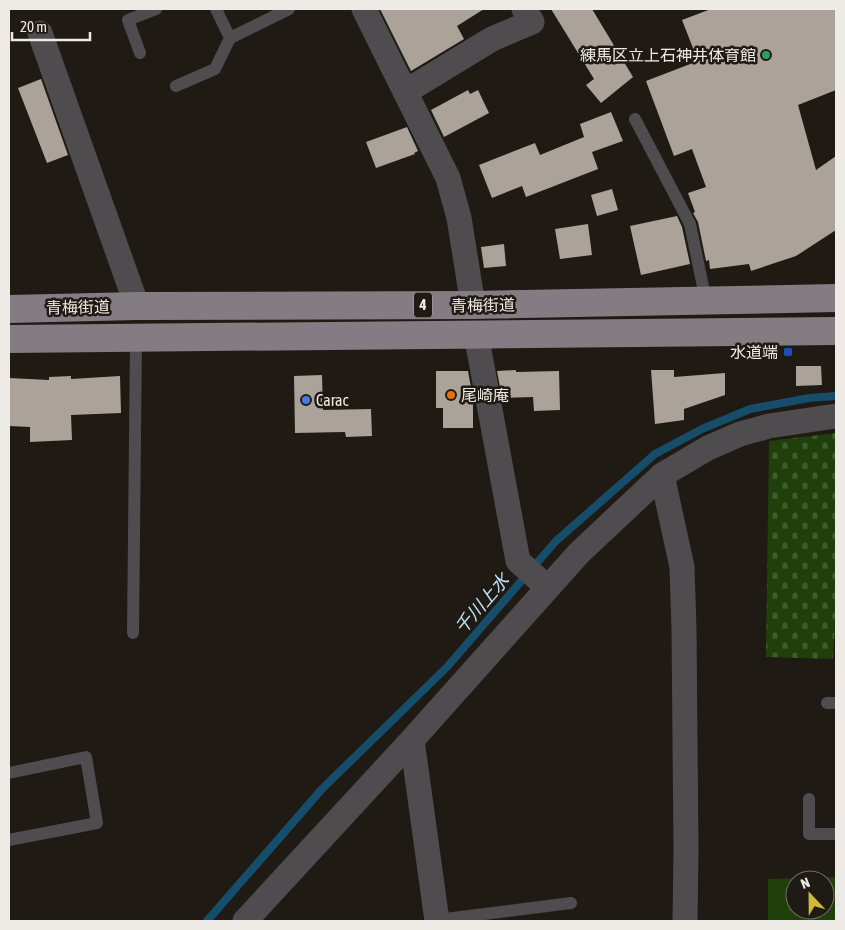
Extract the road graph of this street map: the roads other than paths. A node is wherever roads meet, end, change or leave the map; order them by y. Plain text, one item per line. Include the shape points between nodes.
1 (156, 9) edge
2 (216, 9) edge
3 (289, 9) edge
4 (364, 9) edge
5 (524, 9) edge
6 (40, 33) dead end
7 (230, 38) junction
8 (140, 53) dead end
9 (176, 86) dead end
10 (405, 92) junction
11 (635, 119) dead end
12 (836, 298) edge
13 (706, 301) junction
14 (473, 305) junction
15 (136, 306) junction
16 (9, 309) edge
17 (836, 331) edge
18 (476, 334) junction
19 (9, 339) edge
20 (136, 339) junction
21 (836, 416) edge
22 (662, 475) junction
23 (544, 585) junction
24 (133, 633) dead end
25 (412, 740) junction
26 (9, 773) edge
27 (810, 800) dead end
28 (836, 834) edge
29 (9, 840) edge
30 (571, 903) dead end
31 (437, 920) edge
32 (245, 921) edge
33 (685, 921) edge

1 - 8 lane via 128,20
2 - 7 lane
3 - 7 lane
4 - 10 street
5 - 10 street via 532,22 492,39
6 - 15 street
7 - 9 lane via 215,70
10 - 14 street via 448,178 459,218
11 - 13 lane via 690,224
12 - 13 main road, 青梅街道 / 4
13 - 14 main road, 青梅街道 / 4
14 - 15 main road, 青梅街道 / 4
15 - 16 main road, 青梅街道 / 4
17 - 18 main road, 青梅街道 / 4
18 - 20 main road, 青梅街道 / 4
18 - 23 street via 518,561
19 - 20 main road, 青梅街道 / 4
20 - 24 lane
21 - 22 street via 769,426 740,434
22 - 23 street
22 - 33 street via 682,567
23 - 25 street
25 - 31 street
25 - 32 street
26 - 29 lane via 86,757 97,823
27 - 28 lane via 810,834
30 - 31 lane

